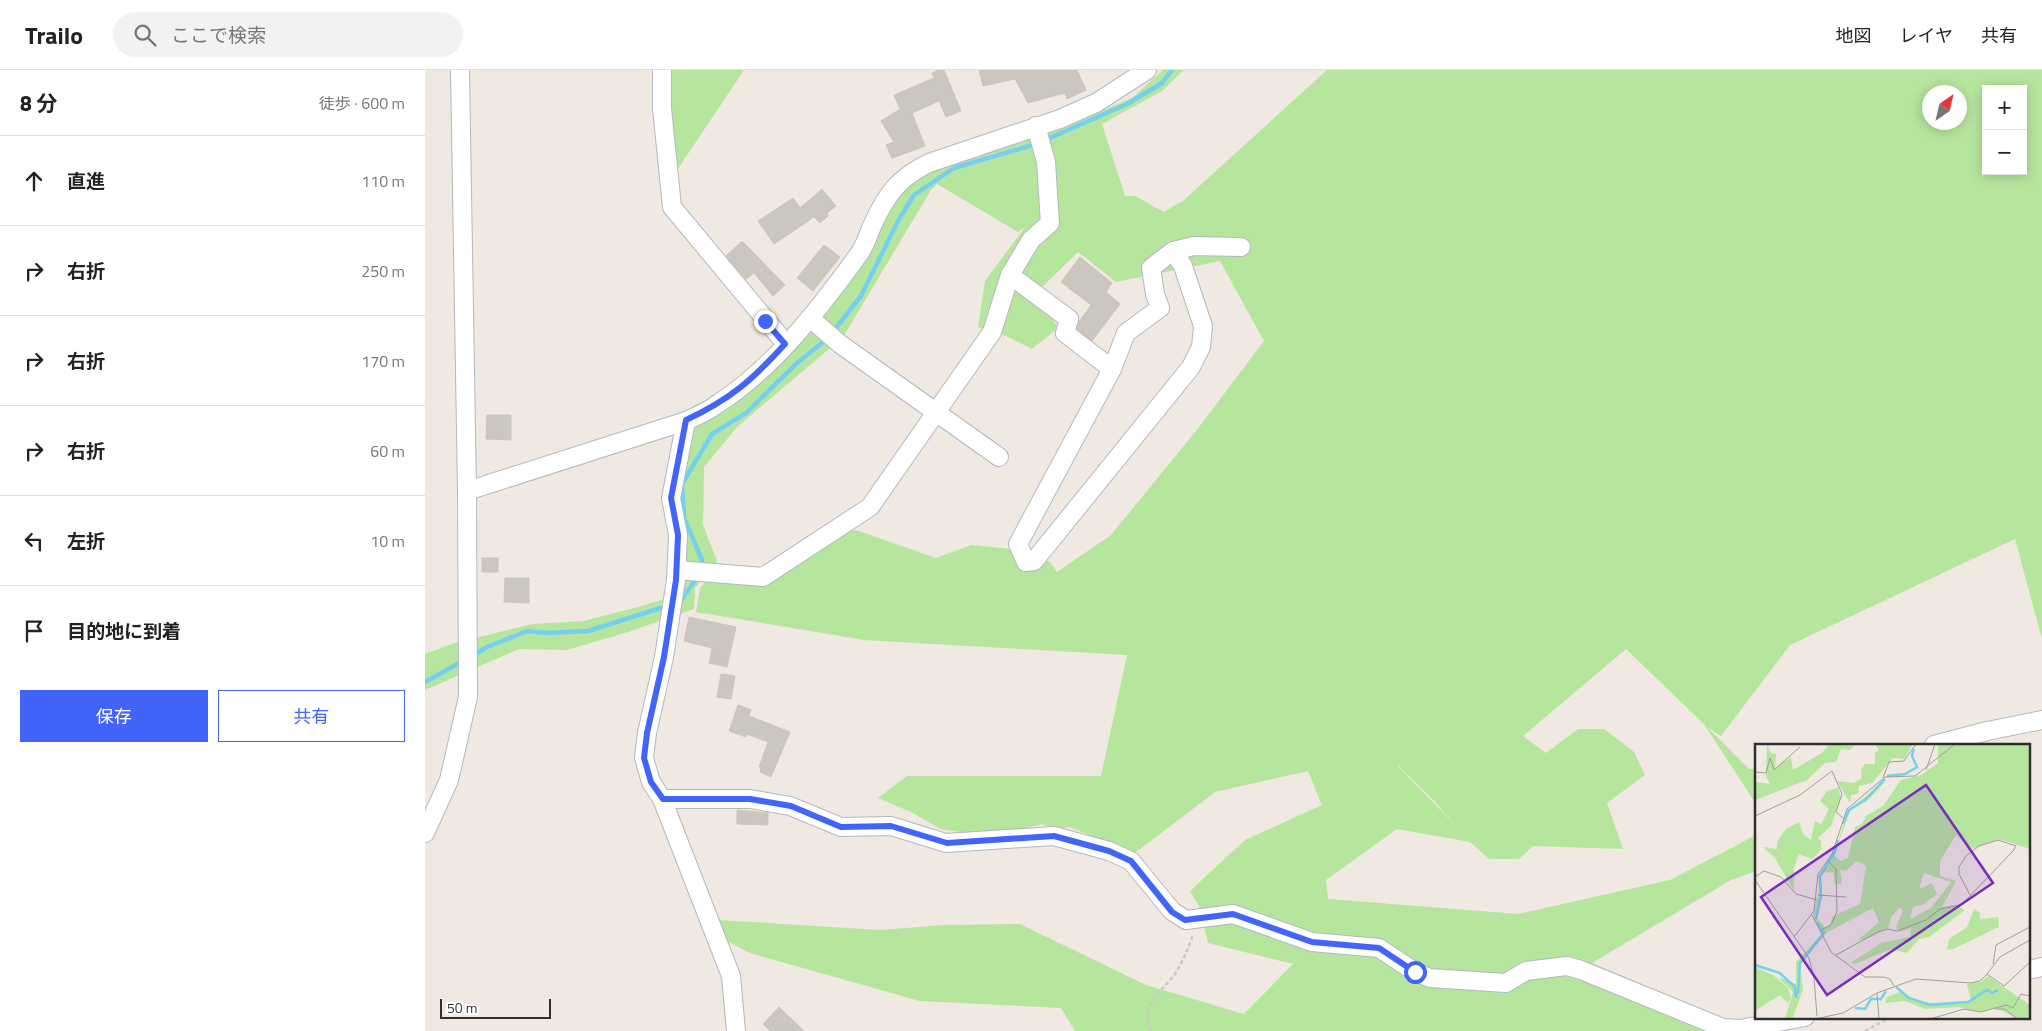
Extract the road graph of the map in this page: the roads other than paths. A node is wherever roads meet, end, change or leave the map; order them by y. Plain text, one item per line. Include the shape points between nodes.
1 (460, 70) edge
2 (662, 70) edge
3 (1147, 70) edge
4 (1036, 126) junction
5 (1241, 247) dead end
6 (1173, 251) junction
7 (1010, 275) junction
8 (810, 318) junction
9 (785, 344) junction
10 (1112, 369) junction
11 (937, 411) junction
12 (686, 420) junction
13 (999, 457) dead end
14 (467, 491) junction
15 (677, 570) junction
16 (2042, 720) edge
17 (1938, 744) edge
18 (663, 799) junction
19 (425, 833) edge
20 (2042, 967) edge
21 (2029, 970) edge
22 (1800, 1018) edge
23 (736, 1031) edge

1 - 14 street
2 - 9 street via 662,108 672,207
3 - 4 street via 1096,103
4 - 7 street via 1046,162 1050,223 1031,240
4 - 8 street via 911,172 888,196 861,251
5 - 6 street via 1194,246
6 - 10 street via 1151,268 1160,308 1126,333
6 - 10 street via 1183,266 1203,326 1201,347 1191,367 1034,562 1026,562 1018,544
7 - 10 street via 1069,319 1065,333
7 - 11 street via 992,332
8 - 9 street
8 - 11 street via 840,344
9 - 12 street via 754,378 735,393
11 - 13 street
11 - 15 street via 870,507 763,577
12 - 14 street
12 - 15 street via 671,498 678,535
14 - 19 street via 468,697 449,780
15 - 18 street via 644,758 651,782
16 - 17 street
18 - 22 street via 750,799 791,806 841,827 891,826 947,843 1054,836 1109,851 1131,861 1172,912 1185,920 1233,914 1312,942 1379,948 1415,972 1431,978 1506,983 1526,972 1567,966 1723,1028 1740,1029
18 - 23 street via 731,976
20 - 21 street

